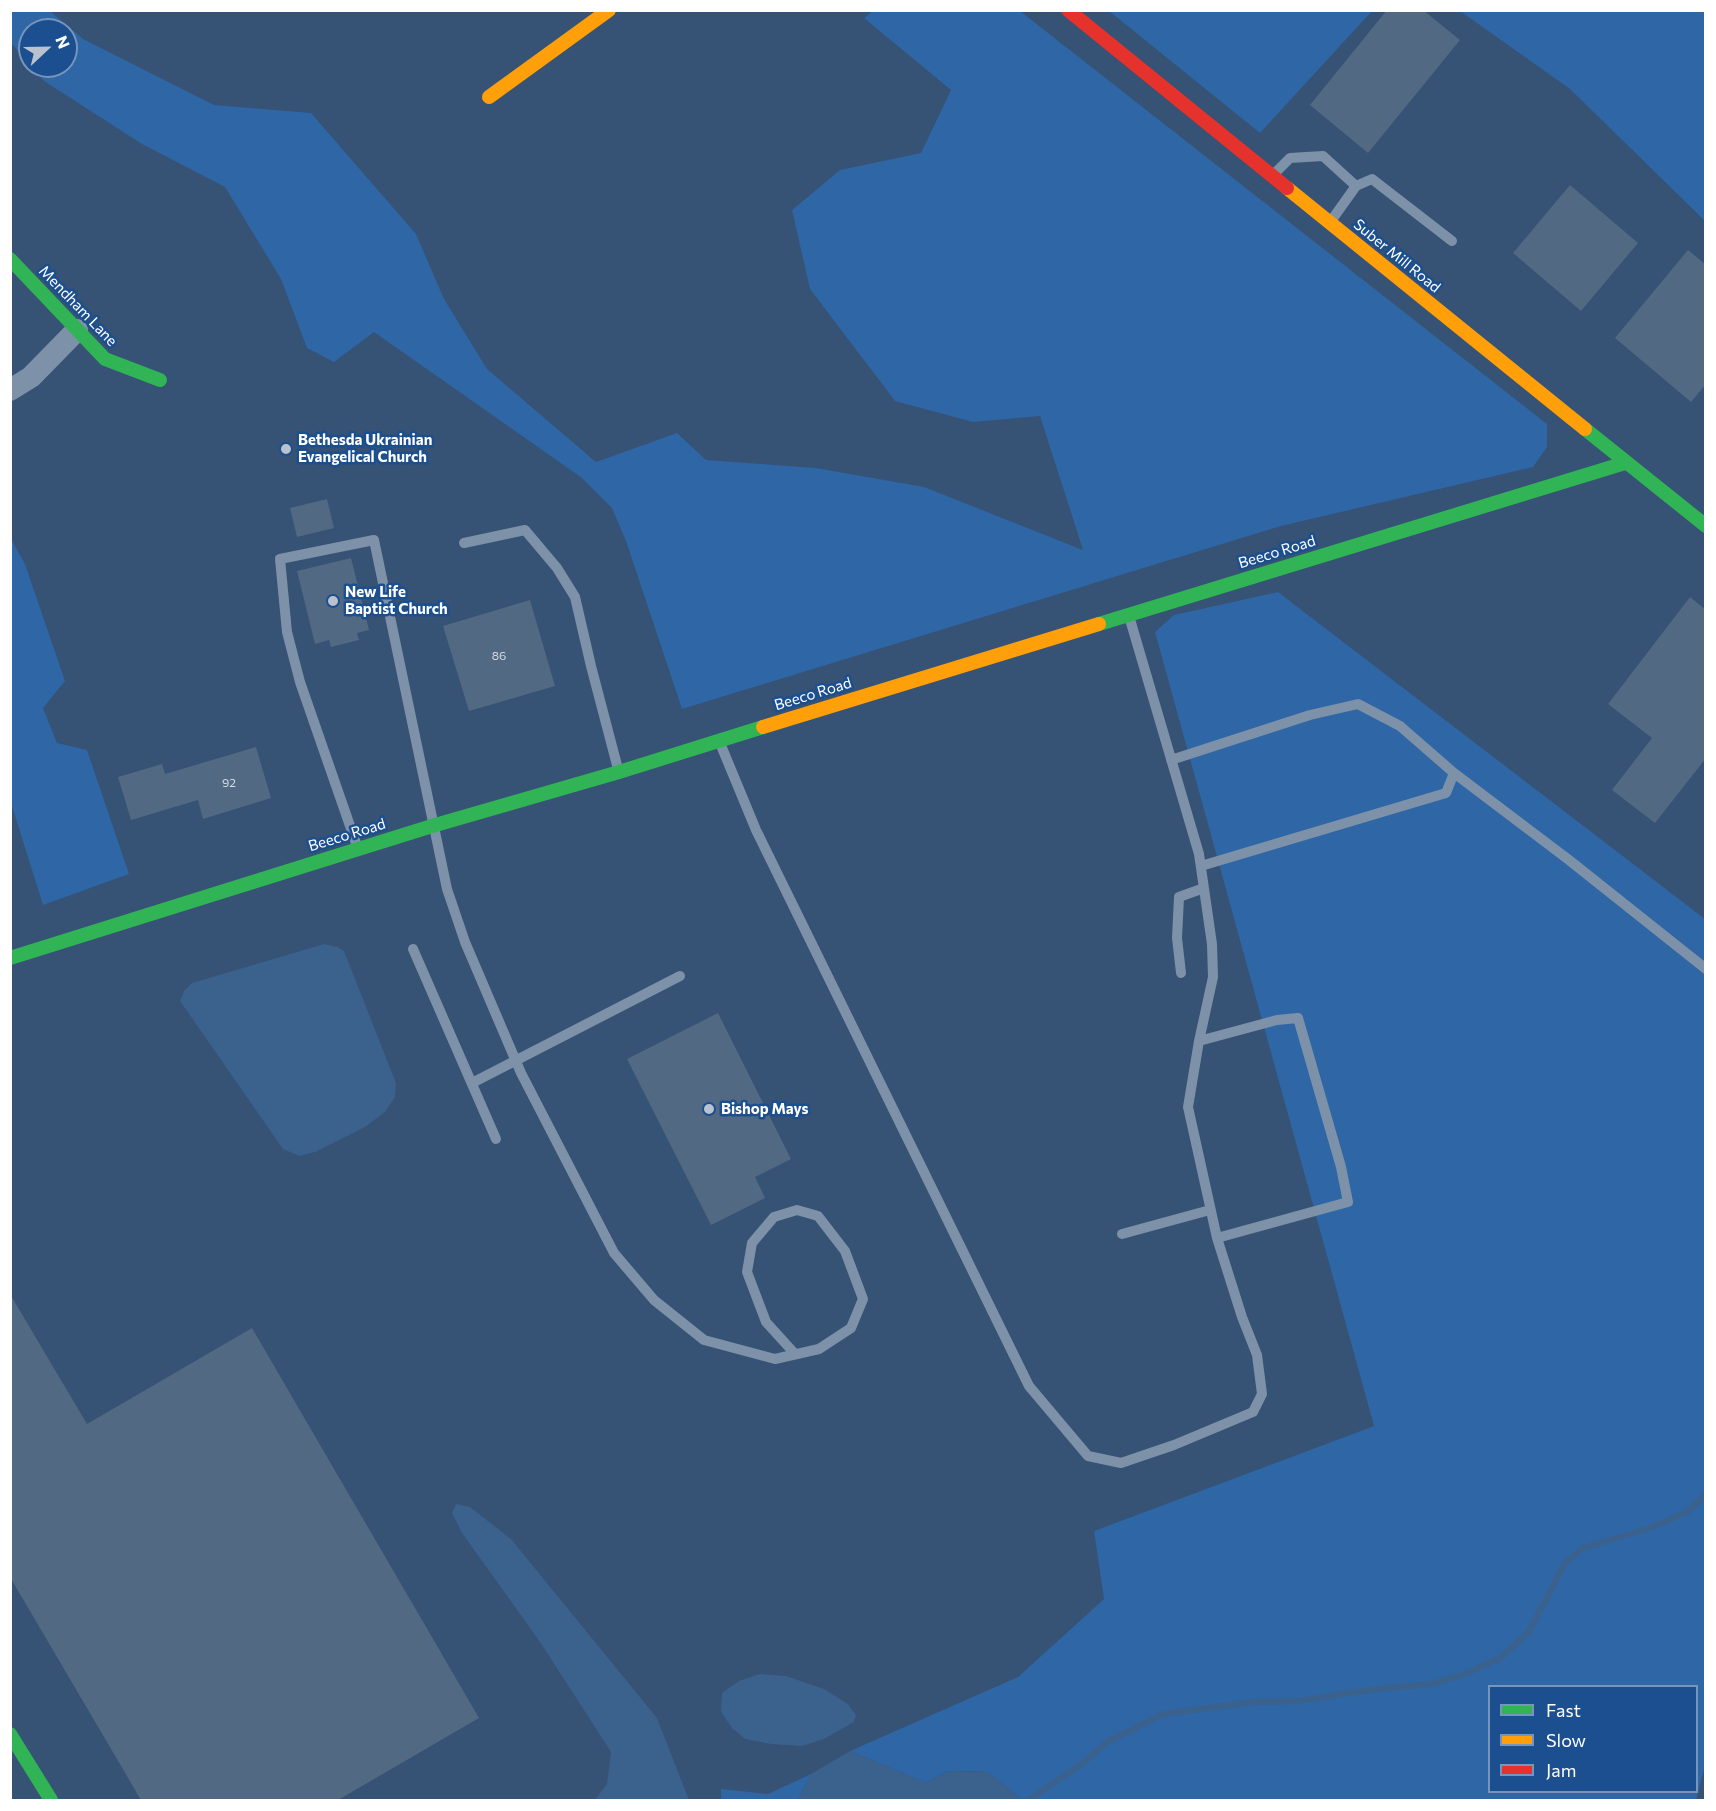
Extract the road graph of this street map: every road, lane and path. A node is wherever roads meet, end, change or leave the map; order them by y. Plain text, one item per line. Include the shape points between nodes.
1 (609, 10) edge
2 (1068, 10) edge
3 (489, 97) dead end
4 (1272, 177) junction
5 (1356, 186) junction
6 (1329, 223) junction
7 (1452, 240) dead end
8 (10, 260) edge
9 (77, 330) junction
10 (160, 380) dead end
11 (10, 390) edge
12 (1625, 463) junction
13 (1706, 526) edge
14 (464, 543) dead end
15 (1129, 616) junction
16 (719, 740) junction
17 (1171, 760) junction
18 (619, 772) junction
19 (1454, 773) junction
20 (432, 826) junction
21 (358, 849) junction
22 (1201, 866) junction
23 (1204, 888) junction
24 (413, 949) dead end
25 (10, 958) edge
26 (1706, 969) edge
27 (1181, 973) dead end
28 (680, 976) dead end
29 (1199, 1041) junction
30 (516, 1061) junction
31 (472, 1083) junction
32 (496, 1139) dead end
33 (1210, 1210) junction
34 (1122, 1234) dead end
35 (1216, 1238) junction
36 (795, 1354) junction
37 (10, 1734) edge
38 (51, 1800) edge

1 - 3 street
2 - 4 street, Suber Mill Road
4 - 5 lane via 1290,158 1323,156
4 - 6 street, Suber Mill Road
5 - 6 lane
5 - 7 lane via 1372,178
6 - 12 street, Suber Mill Road
8 - 9 street, Mendham Lane
9 - 10 street, Mendham Lane via 105,359
9 - 11 street via 31,377
12 - 13 street, Suber Mill Road
12 - 15 street, Beeco Road
14 - 18 lane via 525,530 557,568 575,597
15 - 16 street, Beeco Road
15 - 17 lane
16 - 18 street, Beeco Road
16 - 35 lane via 761,840 1029,1386 1088,1456 1121,1462 1253,1412 1262,1394 1257,1355
17 - 19 lane via 1310,715 1358,704 1400,726
17 - 22 lane
18 - 20 street, Beeco Road
19 - 22 lane via 1446,792
19 - 26 lane
20 - 21 street, Beeco Road
20 - 21 lane via 374,540 280,559 287,632 300,682
20 - 30 lane via 465,942
21 - 25 street, Beeco Road
22 - 23 lane
23 - 27 lane via 1179,897 1177,938
23 - 29 lane via 1213,977
24 - 31 lane
28 - 30 lane
29 - 33 lane via 1188,1107
29 - 35 lane via 1298,1018 1348,1202
30 - 31 lane
30 - 36 lane via 614,1253 654,1300 704,1340 775,1359
31 - 32 lane
33 - 34 lane
33 - 35 lane
36 - 36 lane via 819,1349 851,1328 863,1299 845,1251 818,1216 797,1210 774,1217 752,1243 747,1272 766,1323
37 - 38 street

